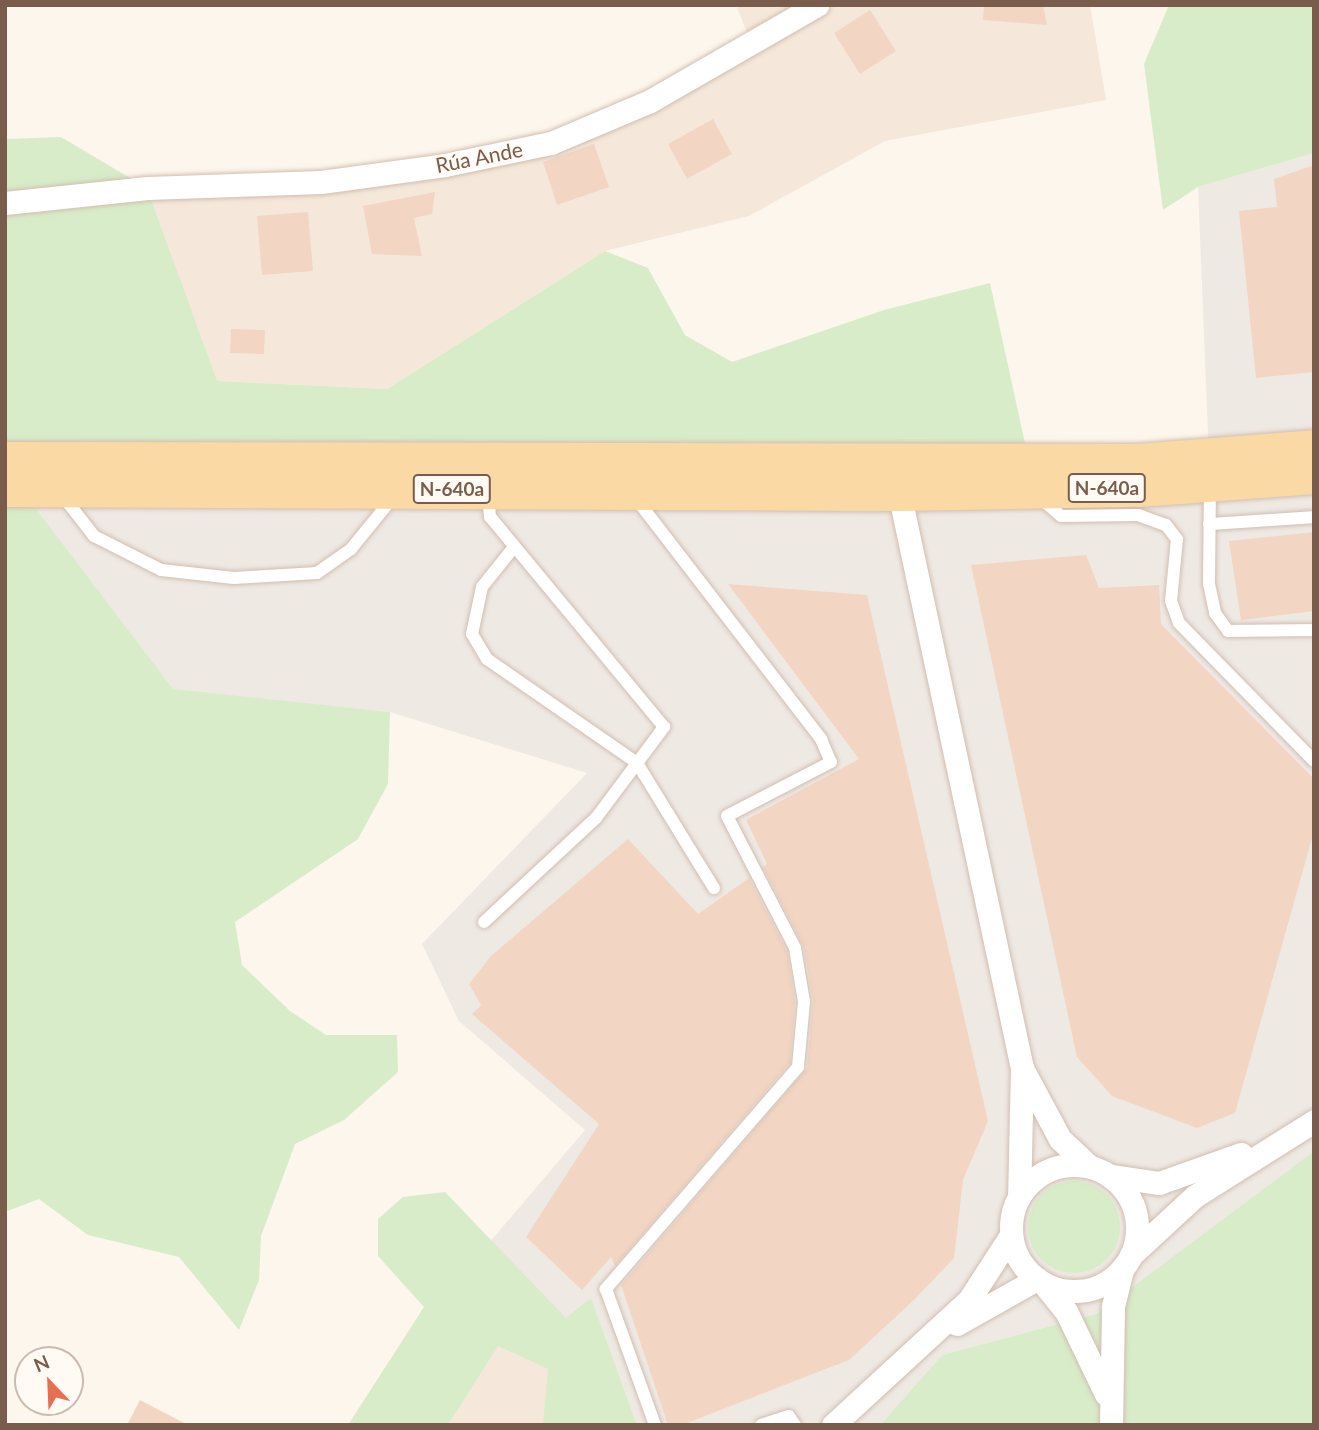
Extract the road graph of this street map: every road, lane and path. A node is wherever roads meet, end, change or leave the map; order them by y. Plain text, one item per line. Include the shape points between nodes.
1 (817, 5) edge
2 (778, 15) edge
3 (5, 203) edge
4 (1297, 451) edge
5 (5, 460) edge
6 (653, 461) junction
7 (1314, 475) edge
8 (1210, 484) junction
9 (5, 488) edge
10 (57, 489) junction
11 (399, 489) junction
12 (487, 489) junction
13 (1035, 489) junction
14 (630, 490) junction
15 (899, 492) junction
16 (1314, 517) edge
17 (1209, 524) junction
18 (514, 547) junction
19 (1314, 629) edge
20 (1314, 761) edge
21 (637, 763) junction
22 (715, 888) dead end
23 (484, 922) dead end
24 (1022, 1068) junction
25 (1314, 1121) edge
26 (1277, 1141) junction
27 (1087, 1166) junction
28 (1111, 1176) junction
29 (1019, 1196) junction
30 (1011, 1235) junction
31 (1126, 1263) junction
32 (1040, 1281) junction
33 (906, 1359) junction
34 (1111, 1417) edge
35 (655, 1425) edge
36 (761, 1425) edge
37 (795, 1425) edge
38 (833, 1425) edge

1 - 2 street, Rúa Ande
2 - 3 street, Rúa Ande via 650,101 551,143 445,165 321,182 147,188
4 - 6 main road, N-640a via 1137,462
4 - 15 street via 1137,477 922,477
5 - 6 main road, N-640a
6 - 15 street via 741,477 876,478
7 - 8 main road, N-640a
8 - 13 main road, N-640a
8 - 17 lane
9 - 10 main road, N-640a
10 - 11 main road, N-640a
10 - 11 lane via 94,536 161,570 234,578 317,573 351,549
11 - 12 main road, N-640a
12 - 14 main road, N-640a
12 - 18 lane via 490,517
13 - 15 main road, N-640a
13 - 20 lane via 1061,516 1138,515 1166,526 1177,539 1171,601 1179,624
14 - 15 main road, N-640a
14 - 35 lane via 821,739 831,762 727,816 795,948 804,1002 798,1067 606,1289
15 - 24 street
16 - 17 lane
17 - 19 lane via 1209,584 1215,613 1228,631
18 - 21 lane via 664,727
18 - 21 lane via 482,587 472,634 487,659
21 - 22 lane
21 - 23 lane via 596,818
24 - 27 street via 1060,1139
24 - 29 street
25 - 26 street
26 - 28 street via 1159,1183
26 - 31 street via 1195,1196
27 - 28 street
27 - 29 street via 1041,1173
28 - 31 street via 1124,1188 1137,1221
29 - 30 street
30 - 32 street via 1024,1267
30 - 33 street via 969,1300
31 - 32 street via 1085,1290
31 - 34 street via 1113,1306
32 - 33 street via 998,1298
32 - 34 street via 1066,1311 1101,1376
33 - 38 street
36 - 37 lane via 789,1416

